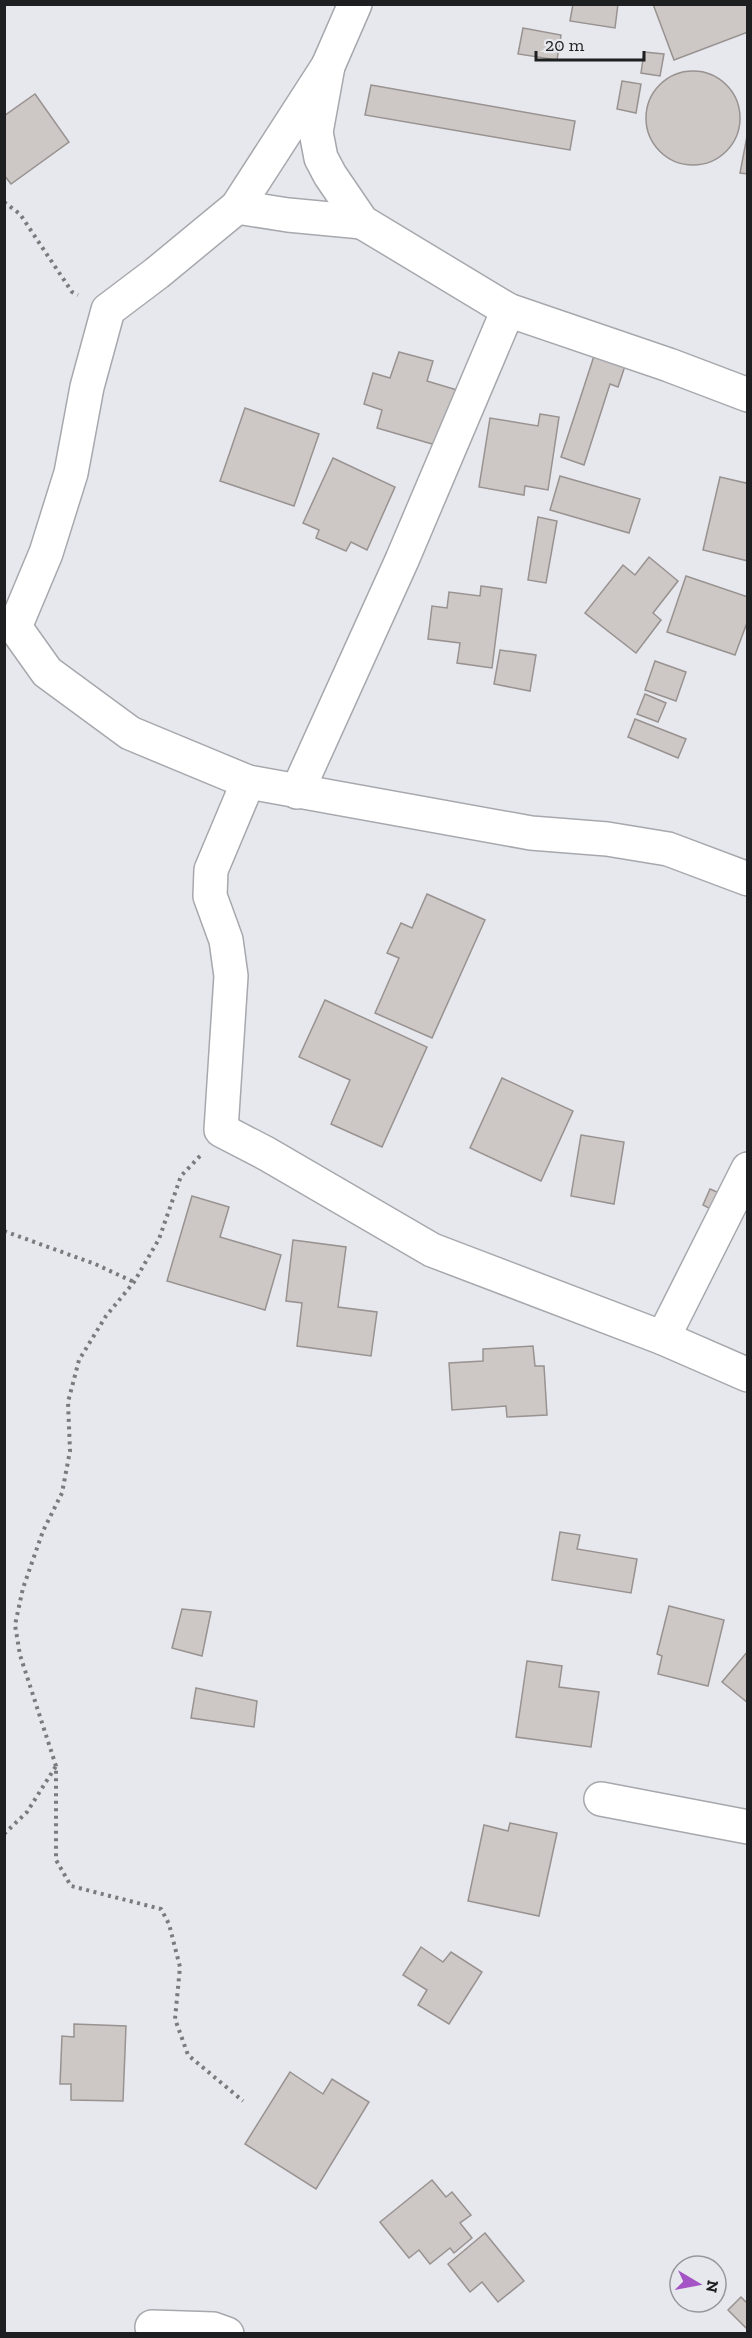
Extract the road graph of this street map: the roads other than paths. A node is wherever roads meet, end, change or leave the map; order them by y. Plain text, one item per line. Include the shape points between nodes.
1 (355, 4) edge
2 (328, 66) junction
3 (237, 207) junction
4 (362, 222) junction
5 (508, 310) junction
6 (747, 395) edge
7 (10, 625) edge
8 (248, 782) junction
9 (297, 792) junction
10 (747, 879) edge
11 (747, 1169) edge
12 (663, 1338) junction
13 (747, 1375) edge
14 (602, 1799) dead end
15 (747, 1827) edge
16 (152, 2327) dead end
17 (227, 2334) edge

1 - 2 street
2 - 3 street
2 - 4 street via 316,132 321,158
3 - 4 street
3 - 7 street via 108,309 87,387 71,472 46,553
4 - 5 street
5 - 6 street
5 - 9 street via 402,560
7 - 8 street via 47,672 130,733
8 - 9 street
8 - 12 street via 209,883 226,940 231,976 221,1130 432,1250
9 - 10 street via 531,832 668,849
11 - 12 street
12 - 13 street
14 - 15 street
16 - 17 street via 213,2329

